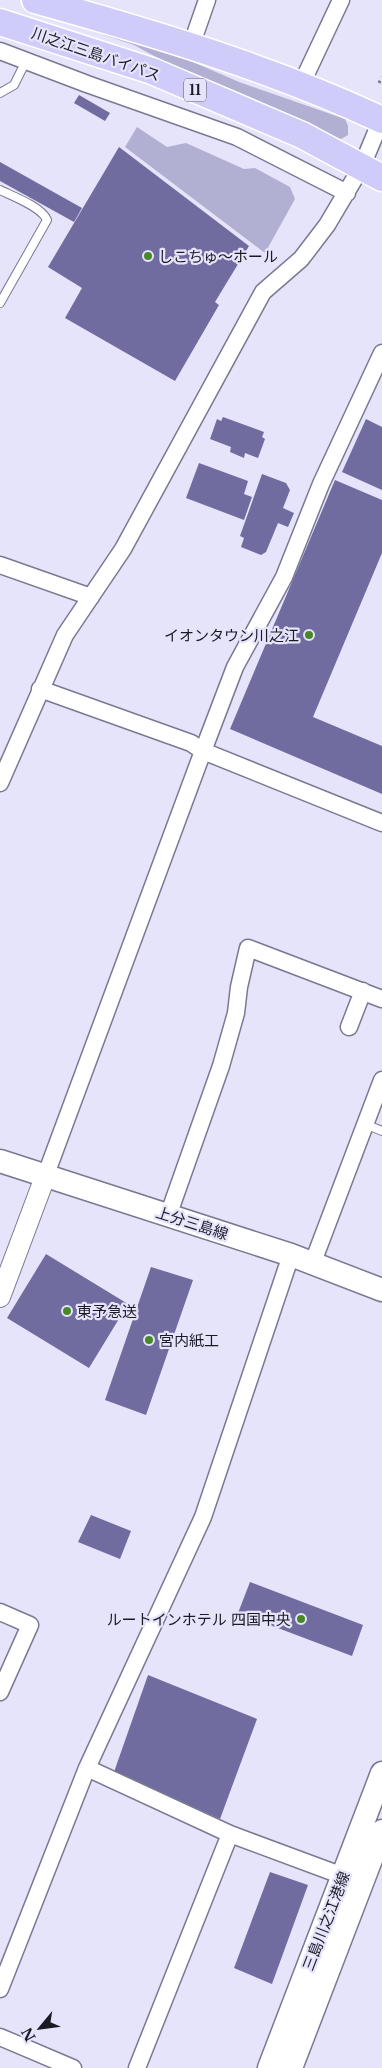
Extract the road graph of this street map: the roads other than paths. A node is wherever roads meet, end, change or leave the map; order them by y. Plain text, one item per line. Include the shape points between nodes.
1 (37, 0) edge
2 (207, 0) edge
3 (341, 0) edge
4 (0, 22) edge
5 (191, 46) junction
6 (0, 51) edge
7 (26, 61) junction
8 (302, 85) junction
9 (0, 93) edge
10 (382, 119) edge
11 (372, 172) edge
12 (0, 190) edge
13 (347, 192) junction
14 (0, 302) edge
15 (382, 353) edge
16 (0, 565) edge
17 (91, 597) junction
18 (40, 689) junction
19 (203, 751) junction
20 (0, 783) edge
21 (382, 823) edge
22 (363, 991) junction
23 (382, 999) edge
24 (349, 1027) dead end
25 (382, 1080) edge
26 (365, 1124) junction
27 (382, 1131) edge
28 (0, 1161) edge
29 (45, 1176) junction
30 (168, 1216) junction
31 (291, 1255) junction
32 (313, 1262) junction
33 (382, 1290) edge
34 (0, 1297) edge
35 (0, 1612) edge
36 (0, 1692) edge
37 (87, 1768) junction
38 (382, 1773) edge
39 (382, 1831) edge
40 (230, 1834) junction
41 (343, 1876) junction
42 (0, 1990) edge
43 (0, 2037) edge
44 (73, 2068) edge
45 (137, 2068) edge
46 (269, 2068) edge
47 (291, 2068) edge

1 - 5 highway
2 - 5 street
3 - 8 street
4 - 11 highway, 川之江三島バイパス / 11 via 152,71 302,135
5 - 8 highway
6 - 7 street
7 - 9 lane via 14,85
7 - 13 street via 237,137
8 - 10 highway
10 - 11 street
11 - 13 street
12 - 14 lane via 39,210 46,220
13 - 17 street via 302,259 262,292 123,550
15 - 19 street via 321,484 284,577 235,667
16 - 17 street
17 - 18 street via 65,635
18 - 19 street via 191,743
18 - 20 street
19 - 21 street
19 - 29 street
22 - 23 street
22 - 24 street
22 - 30 street via 248,948 236,1013 221,1066
25 - 26 street
26 - 27 lane
26 - 32 street
28 - 29 main road, 上分三島線
29 - 30 main road, 上分三島線
29 - 34 street
30 - 31 main road, 上分三島線
31 - 32 main road, 上分三島線
31 - 37 street via 203,1517
32 - 33 main road, 上分三島線
35 - 36 street via 30,1625
37 - 40 street
37 - 42 street
38 - 41 main road, 三島川之江港線
39 - 47 main road, 三島川之江港線
40 - 41 street
40 - 45 street
41 - 46 main road, 三島川之江港線
43 - 44 street

